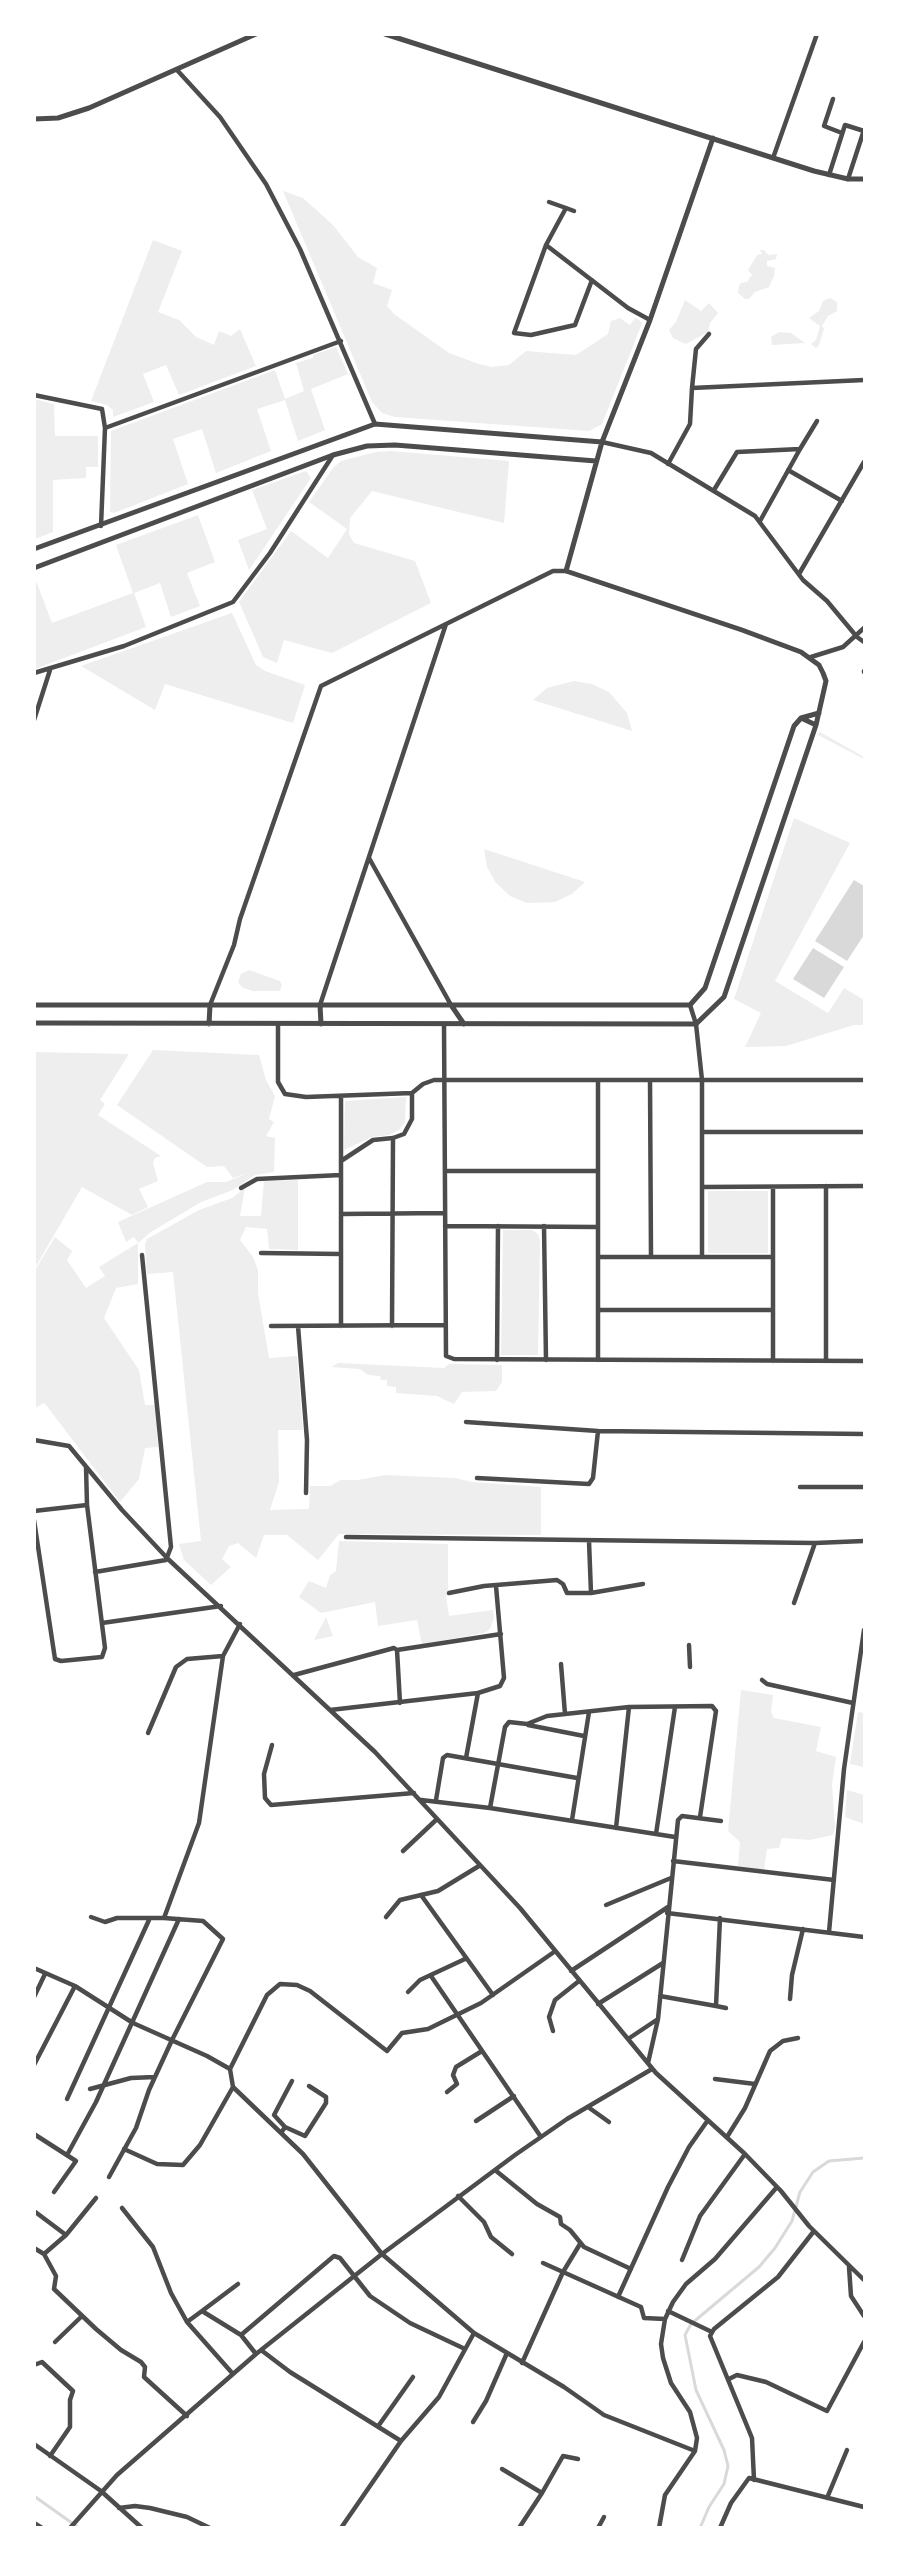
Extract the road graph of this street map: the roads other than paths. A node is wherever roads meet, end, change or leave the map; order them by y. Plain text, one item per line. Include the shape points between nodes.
1 (256, 34) edge
2 (385, 34) edge
3 (817, 34) edge
4 (177, 70) junction
5 (833, 99) dead end
6 (34, 119) edge
7 (864, 130) edge
8 (842, 133) junction
9 (713, 138) junction
10 (773, 158) junction
11 (829, 175) junction
12 (848, 179) junction
13 (864, 179) edge
14 (549, 202) dead end
15 (566, 208) junction
16 (574, 211) dead end
17 (546, 245) junction
18 (592, 280) junction
19 (650, 320) junction
20 (709, 334) dead end
21 (341, 341) junction
22 (864, 380) edge
23 (692, 388) junction
24 (34, 395) edge
25 (817, 421) dead end
26 (375, 424) junction
27 (105, 428) junction
28 (602, 442) junction
29 (800, 449) junction
30 (333, 455) junction
31 (596, 461) junction
32 (864, 462) edge
33 (668, 464) junction
34 (788, 470) junction
35 (714, 490) junction
36 (842, 501) junction
37 (759, 521) junction
38 (101, 526) junction
39 (34, 549) edge
40 (34, 568) edge
41 (566, 572) junction
42 (800, 574) junction
43 (446, 624) junction
44 (864, 628) edge
45 (857, 637) junction
46 (864, 642) edge
47 (811, 657) junction
48 (50, 670) junction
49 (34, 673) edge
50 (819, 713) junction
51 (801, 718) junction
52 (34, 720) edge
53 (816, 725) junction
54 (369, 858) junction
55 (34, 1005) edge
56 (210, 1005) junction
57 (320, 1005) junction
58 (451, 1005) junction
59 (690, 1005) junction
60 (34, 1023) edge
61 (209, 1024) junction
62 (278, 1024) junction
63 (321, 1024) junction
64 (444, 1024) junction
65 (464, 1024) junction
66 (696, 1024) junction
67 (650, 1080) junction
68 (702, 1080) junction
69 (864, 1080) edge
70 (445, 1081) junction
71 (598, 1081) junction
72 (412, 1093) junction
73 (341, 1096) junction
74 (702, 1132) junction
75 (864, 1132) edge
76 (393, 1138) junction
77 (341, 1161) junction
78 (445, 1171) junction
79 (598, 1171) junction
80 (341, 1175) junction
81 (773, 1186) junction
82 (826, 1186) junction
83 (864, 1186) edge
84 (702, 1187) junction
85 (241, 1188) dead end
86 (445, 1212) junction
87 (392, 1213) junction
88 (341, 1214) junction
89 (445, 1226) junction
90 (498, 1226) junction
91 (544, 1226) junction
92 (598, 1227) junction
93 (261, 1253) dead end
94 (340, 1254) junction
95 (142, 1255) dead end
96 (598, 1257) junction
97 (651, 1257) junction
98 (702, 1257) junction
99 (772, 1257) junction
100 (598, 1310) junction
101 (773, 1310) junction
102 (445, 1325) junction
103 (272, 1326) dead end
104 (298, 1326) junction
105 (341, 1326) junction
106 (392, 1326) junction
107 (497, 1360) junction
108 (546, 1360) junction
109 (598, 1360) junction
110 (773, 1361) junction
111 (826, 1361) junction
112 (864, 1361) edge
113 (466, 1422) dead end
114 (598, 1431) junction
115 (864, 1434) edge
116 (34, 1440) edge
117 (86, 1467) junction
118 (477, 1478) dead end
119 (800, 1487) dead end
120 (864, 1487) edge
121 (306, 1493) dead end
122 (87, 1504) junction
123 (34, 1511) edge
124 (34, 1520) edge
125 (346, 1537) dead end
126 (589, 1540) junction
127 (864, 1540) edge
128 (815, 1543) junction
129 (168, 1559) junction
130 (95, 1572) junction
131 (643, 1584) dead end
132 (496, 1586) junction
133 (449, 1593) dead end
134 (591, 1593) junction
135 (794, 1603) dead end
136 (221, 1606) junction
137 (102, 1623) junction
138 (240, 1624) junction
139 (864, 1630) edge
140 (501, 1634) junction
141 (864, 1640) edge
142 (689, 1645) dead end
143 (397, 1650) junction
144 (224, 1656) junction
145 (561, 1664) dead end
146 (690, 1667) dead end
147 (294, 1675) junction
148 (762, 1680) dead end
149 (478, 1693) junction
150 (400, 1703) junction
151 (853, 1703) junction
152 (630, 1707) junction
153 (675, 1707) junction
154 (330, 1710) junction
155 (589, 1712) junction
156 (564, 1714) junction
157 (526, 1725) junction
158 (148, 1732) dead end
159 (584, 1736) junction
160 (272, 1745) dead end
161 (466, 1758) junction
162 (497, 1764) junction
163 (577, 1778) junction
164 (414, 1793) junction
165 (421, 1800) junction
166 (436, 1800) junction
167 (490, 1808) junction
168 (700, 1817) junction
169 (436, 1820) junction
170 (572, 1820) junction
171 (721, 1821) dead end
172 (616, 1828) junction
173 (656, 1834) junction
174 (675, 1837) junction
175 (403, 1851) dead end
176 (673, 1861) junction
177 (479, 1866) junction
178 (671, 1878) junction
179 (834, 1880) junction
180 (420, 1895) junction
181 (606, 1905) dead end
182 (668, 1910) junction
183 (91, 1917) dead end
184 (386, 1917) dead end
185 (164, 1918) junction
186 (720, 1918) junction
187 (179, 1919) junction
188 (149, 1920) junction
189 (803, 1929) junction
190 (829, 1932) junction
191 (864, 1937) edge
192 (554, 1952) junction
193 (465, 1959) junction
194 (663, 1963) junction
195 (34, 1968) edge
196 (571, 1971) junction
197 (45, 1974) junction
198 (431, 1976) junction
199 (579, 1981) junction
200 (75, 1986) junction
201 (408, 1992) dead end
202 (493, 1995) junction
203 (660, 1996) junction
204 (34, 1997) edge
205 (790, 1999) dead end
206 (598, 2004) junction
207 (716, 2006) junction
208 (726, 2008) dead end
209 (108, 2009) junction
210 (457, 2015) junction
211 (658, 2019) junction
212 (133, 2023) junction
213 (553, 2031) dead end
214 (798, 2038) dead end
215 (628, 2039) junction
216 (172, 2040) junction
217 (482, 2050) junction
218 (648, 2063) junction
219 (34, 2065) edge
220 (230, 2069) junction
221 (652, 2069) junction
222 (155, 2077) junction
223 (715, 2079) dead end
224 (292, 2081) dead end
225 (755, 2084) junction
226 (309, 2086) dead end
227 (233, 2087) junction
228 (101, 2088) junction
229 (90, 2090) dead end
230 (447, 2092) dead end
231 (514, 2096) junction
232 (67, 2099) dead end
233 (588, 2107) junction
234 (708, 2120) junction
235 (476, 2121) dead end
236 (609, 2122) dead end
237 (285, 2127) junction
238 (281, 2133) junction
239 (34, 2134) edge
240 (541, 2137) junction
241 (726, 2137) junction
242 (124, 2149) junction
243 (745, 2154) junction
244 (67, 2155) junction
245 (495, 2170) junction
246 (109, 2177) dead end
247 (779, 2189) junction
248 (54, 2192) dead end
249 (458, 2196) junction
250 (96, 2198) dead end
251 (122, 2208) dead end
252 (34, 2211) edge
253 (814, 2231) junction
254 (66, 2235) junction
255 (580, 2244) junction
256 (34, 2248) edge
257 (44, 2254) junction
258 (382, 2254) junction
259 (512, 2254) dead end
260 (682, 2260) dead end
261 (543, 2263) dead end
262 (849, 2267) junction
263 (631, 2270) junction
264 (563, 2272) junction
265 (354, 2278) junction
266 (864, 2280) edge
267 (237, 2284) dead end
268 (618, 2296) junction
269 (202, 2310) junction
270 (668, 2311) junction
271 (82, 2316) junction
272 (864, 2316) edge
273 (665, 2319) junction
274 (187, 2322) junction
275 (712, 2332) junction
276 (474, 2333) junction
277 (241, 2336) junction
278 (55, 2342) dead end
279 (864, 2342) edge
280 (465, 2349) junction
281 (261, 2350) junction
282 (507, 2353) junction
283 (256, 2354) junction
284 (522, 2363) junction
285 (34, 2365) edge
286 (233, 2374) junction
287 (413, 2377) dead end
288 (729, 2379) junction
289 (187, 2416) junction
290 (473, 2422) dead end
291 (379, 2425) junction
292 (401, 2441) junction
293 (34, 2444) edge
294 (848, 2450) dead end
295 (695, 2451) junction
296 (50, 2456) junction
297 (578, 2459) dead end
298 (502, 2469) dead end
299 (754, 2480) junction
300 (101, 2491) junction
301 (542, 2493) junction
302 (827, 2499) junction
303 (864, 2507) edge
304 (119, 2508) junction
305 (604, 2517) dead end
306 (34, 2523) edge
307 (42, 2528) edge
308 (70, 2528) edge
309 (142, 2528) edge
310 (210, 2528) edge
311 (341, 2528) edge
312 (519, 2528) edge
313 (598, 2528) edge
314 (659, 2528) edge
315 (720, 2528) edge

1 - 4 street
2 - 9 street
3 - 10 street
4 - 6 street via 89,108 58,118
4 - 21 street via 220,117 266,184
5 - 8 street via 824,126
7 - 8 street via 845,125
7 - 12 street
8 - 11 street
9 - 10 street
9 - 19 street
10 - 11 street
11 - 12 street
12 - 13 street
14 - 15 street
15 - 16 street
15 - 17 street
17 - 18 street
17 - 18 street via 514,333 531,335 574,325
18 - 19 street
19 - 28 street
20 - 23 street via 696,349
21 - 26 street
21 - 27 street
22 - 23 street
23 - 33 street via 690,424
24 - 27 street via 102,409
25 - 29 street
26 - 28 street
26 - 38 street
27 - 38 street
28 - 31 street
28 - 33 street via 651,453
29 - 34 street
29 - 35 street via 737,452
30 - 31 street via 382,445
30 - 40 street
30 - 48 street via 270,553 233,602 124,646
31 - 41 street
32 - 36 street
33 - 35 street
34 - 36 street
34 - 37 street
35 - 37 street
36 - 42 street
37 - 42 street
38 - 39 street
41 - 43 street via 554,572
41 - 47 street
42 - 45 street
43 - 54 street
43 - 56 street via 321,686
44 - 45 street
45 - 46 street
45 - 47 street via 843,647
47 - 50 street via 826,681
48 - 49 street
48 - 52 street
50 - 51 street
50 - 53 street
51 - 53 street
51 - 59 street via 794,726 705,988
53 - 66 street via 727,991
54 - 57 street
54 - 58 street
55 - 56 street
56 - 57 street
56 - 61 street
57 - 58 street
57 - 63 street
58 - 59 street
58 - 65 street
59 - 66 street
60 - 61 street
61 - 62 street
62 - 63 street
62 - 73 street via 280,1089 292,1096
63 - 64 street
64 - 65 street
64 - 70 street
65 - 66 street
66 - 68 street
67 - 68 street
67 - 71 street
67 - 97 street
68 - 69 street
68 - 74 street
70 - 71 street
70 - 72 street via 429,1081
70 - 78 street
71 - 79 street
72 - 73 street
72 - 76 street via 411,1125 404,1134
73 - 77 street
74 - 75 street
74 - 84 street
76 - 77 street via 373,1140
76 - 87 street
77 - 80 street
78 - 79 street
78 - 86 street
79 - 92 street
80 - 85 street via 253,1180
80 - 88 street
81 - 82 street
81 - 84 street
81 - 99 street
82 - 83 street
82 - 111 street
84 - 98 street
86 - 87 street
86 - 89 street
87 - 88 street
87 - 106 street
88 - 94 street
89 - 90 street
89 - 102 street
90 - 91 street
90 - 107 street
91 - 92 street
91 - 108 street
92 - 96 street
93 - 94 street
94 - 105 street
95 - 129 street via 172,1538
96 - 97 street
96 - 100 street
97 - 98 street
98 - 99 street
99 - 101 street
100 - 101 street
100 - 109 street
101 - 110 street
102 - 106 street
102 - 107 street via 444,1353 448,1358
103 - 104 street
104 - 105 street
104 - 121 street via 307,1438
105 - 106 street
107 - 108 street
108 - 109 street
109 - 110 street
110 - 111 street
111 - 112 street
113 - 114 street
114 - 115 street
114 - 118 street via 589,1484
116 - 117 street via 69,1446
117 - 122 street
117 - 129 street
119 - 120 street
122 - 123 street
122 - 130 street
124 - 137 street via 55,1659 105,1655
125 - 126 street
126 - 128 street
126 - 134 street
127 - 128 street
128 - 135 street
129 - 130 street
129 - 136 street
130 - 137 street
131 - 134 street
132 - 133 street
132 - 134 street via 557,1580 567,1593
132 - 140 street
136 - 137 street
136 - 138 street
138 - 144 street
138 - 147 street
139 - 141 street
140 - 143 street
140 - 149 street via 503,1684
141 - 151 street
142 - 146 street
143 - 147 street
143 - 150 street
144 - 158 street via 187,1659 176,1667
144 - 185 street via 202,1809
145 - 156 street
147 - 154 street
148 - 151 street
149 - 150 street
149 - 161 street
150 - 154 street
151 - 179 street
152 - 153 street
152 - 155 street
152 - 172 street
153 - 168 street via 712,1706 716,1710
153 - 173 street
154 - 164 street
155 - 156 street
155 - 159 street
156 - 157 street
157 - 159 street
157 - 162 street via 511,1722 505,1726
159 - 163 street
160 - 164 street via 264,1774 265,1798 271,1804
161 - 162 street
161 - 166 street via 444,1756
162 - 163 street
162 - 167 street
163 - 170 street
164 - 165 street
165 - 166 street
165 - 169 street
166 - 167 street
167 - 170 street
168 - 171 street
168 - 174 street via 679,1817
169 - 175 street
169 - 177 street
170 - 172 street
172 - 173 street
173 - 174 street
174 - 176 street
176 - 178 street
176 - 179 street
177 - 180 street via 444,1889
177 - 192 street via 520,1908
178 - 181 street
178 - 182 street
179 - 190 street
180 - 184 street via 400,1900
180 - 193 street
182 - 186 street
182 - 194 street
182 - 196 street
183 - 188 street via 105,1922 117,1917
185 - 187 street
185 - 188 street
186 - 189 street
186 - 207 street
187 - 212 street
187 - 216 street via 204,1921 223,1939
188 - 209 street
189 - 190 street
189 - 205 street
190 - 191 street
192 - 196 street
192 - 202 street
193 - 198 street
193 - 202 street
194 - 203 street
194 - 206 street
195 - 197 street
196 - 199 street
197 - 200 street
197 - 204 street
198 - 201 street
198 - 210 street
199 - 206 street
199 - 213 street via 555,2000 549,2017
200 - 209 street
200 - 219 street
202 - 210 street
203 - 207 street
203 - 211 street
206 - 215 street
207 - 208 street
209 - 212 street
209 - 232 street
210 - 217 street
210 - 220 street via 428,2029 402,2033 386,2051 310,1991 297,1984 280,1984 267,1995
211 - 215 street
211 - 218 street
212 - 216 street
212 - 228 street
214 - 225 street via 773,2047
215 - 218 street
216 - 220 street
216 - 222 street
217 - 230 street via 456,2067 453,2074 457,2084
217 - 231 street
218 - 221 street
220 - 227 street
221 - 233 street
221 - 234 street
222 - 228 street via 130,2078
222 - 242 street
223 - 225 street
224 - 237 street via 274,2115
225 - 241 street
226 - 237 street via 326,2097 326,2103 304,2136
227 - 238 street
227 - 242 street via 200,2145 183,2165 157,2164
228 - 229 street
228 - 244 street
231 - 235 street
231 - 240 street
233 - 236 street
233 - 240 street
234 - 241 street
234 - 263 street via 678,2167
237 - 238 street
238 - 258 street via 321,2175
239 - 244 street
240 - 245 street
241 - 243 street
242 - 246 street
243 - 247 street
243 - 260 street via 700,2216
244 - 248 street via 76,2163
245 - 249 street
245 - 255 street via 560,2217 561,2224
247 - 253 street
247 - 270 street via 715,2259 686,2284
249 - 258 street
249 - 259 street via 484,2222 491,2237
250 - 254 street
251 - 274 street via 153,2247
252 - 254 street
253 - 262 street
253 - 275 street via 778,2277
254 - 257 street
255 - 263 street
255 - 264 street
256 - 257 street
257 - 271 street via 56,2276 54,2289
258 - 265 street
258 - 276 street
261 - 264 street
262 - 266 street
262 - 272 street via 851,2296
263 - 268 street
264 - 268 street
264 - 284 street
265 - 277 street via 340,2258 331,2256
265 - 280 street via 370,2296 400,2317
265 - 281 street
267 - 269 street
268 - 273 street via 641,2307 644,2318
269 - 274 street
269 - 277 street
270 - 273 street
270 - 275 street
271 - 278 street
271 - 289 street via 141,2362 144,2377
273 - 295 street via 663,2358 671,2383 695,2425
274 - 286 street
275 - 288 street via 712,2342
276 - 280 street
276 - 282 street
277 - 283 street
279 - 288 street via 827,2411 766,2382 737,2375
280 - 292 street via 439,2397
281 - 283 street
281 - 291 street via 299,2378
282 - 284 street
282 - 290 street
283 - 286 street
284 - 295 street via 604,2415
285 - 296 street via 42,2362 73,2391 69,2430
286 - 289 street
287 - 291 street
288 - 299 street via 752,2438
289 - 300 street
291 - 292 street
292 - 311 street
293 - 296 street
294 - 302 street
295 - 314 street via 665,2495
296 - 300 street
297 - 301 street via 563,2456
298 - 301 street
299 - 302 street
299 - 315 street via 749,2478 731,2503
300 - 304 street
300 - 308 street
301 - 312 street
302 - 303 street
304 - 309 street
304 - 310 street via 150,2508 187,2517
305 - 313 street
306 - 307 street

